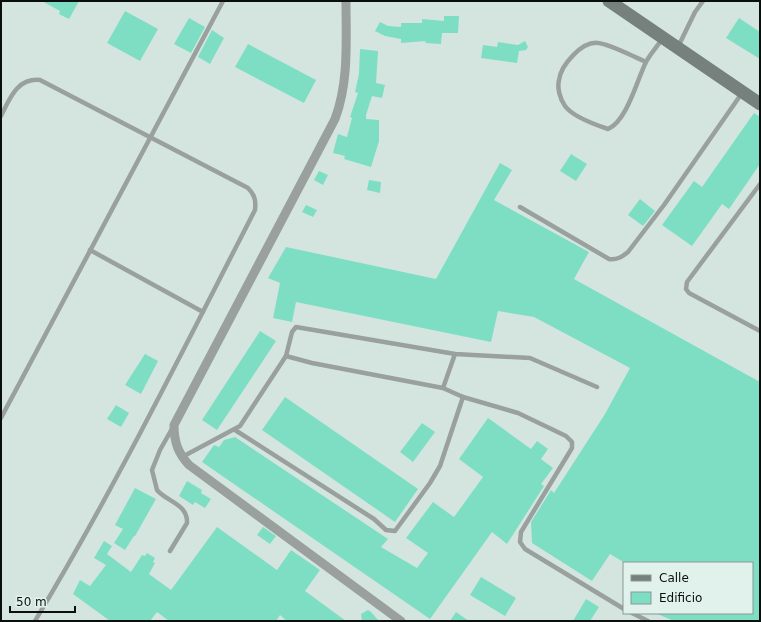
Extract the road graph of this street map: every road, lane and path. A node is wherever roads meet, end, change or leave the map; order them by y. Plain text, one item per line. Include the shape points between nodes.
1 (223, 1) edge
2 (346, 1) edge
3 (609, 1) edge
4 (703, 1) edge
5 (663, 38) junction
6 (678, 47) junction
7 (646, 62) junction
8 (743, 92) junction
9 (760, 104) edge
10 (1, 116) edge
11 (150, 138) junction
12 (760, 184) edge
13 (520, 207) dead end
14 (90, 250) junction
15 (203, 312) junction
16 (760, 331) edge
17 (455, 354) junction
18 (286, 356) junction
19 (597, 387) dead end
20 (443, 388) junction
21 (463, 397) junction
22 (1, 418) edge
23 (174, 425) junction
24 (235, 430) junction
25 (182, 456) junction
26 (170, 550) dead end
27 (623, 608) edge
28 (634, 614) edge
29 (35, 621) edge
30 (401, 621) edge
31 (648, 621) edge

1 - 11 lane
2 - 23 street via 346,70 339,107
3 - 5 main road
4 - 6 lane
5 - 6 main road
5 - 7 lane
6 - 8 main road
7 - 7 lane via 634,92 614,126 608,129 589,122 565,107 559,92 559,78 573,53 587,44 598,43
8 - 9 main road
8 - 13 lane via 664,205 622,257 609,259
10 - 11 lane via 16,89 23,82 40,80
11 - 14 lane
11 - 15 lane via 248,188 256,202 255,210
12 - 16 lane via 687,282 686,289
14 - 15 lane
14 - 22 lane
15 - 29 lane via 72,561
17 - 18 lane via 296,327 292,332
17 - 19 lane via 530,358
17 - 20 lane
18 - 20 lane
18 - 24 lane
20 - 21 lane
21 - 24 lane via 440,466 395,532 386,530 374,519
21 - 27 lane via 518,413 566,436 572,442 572,448 521,532 520,542 525,549
23 - 25 street via 174,438
23 - 26 lane via 152,470 156,490 180,506 187,518
24 - 25 lane
25 - 30 street via 189,465
28 - 31 lane

